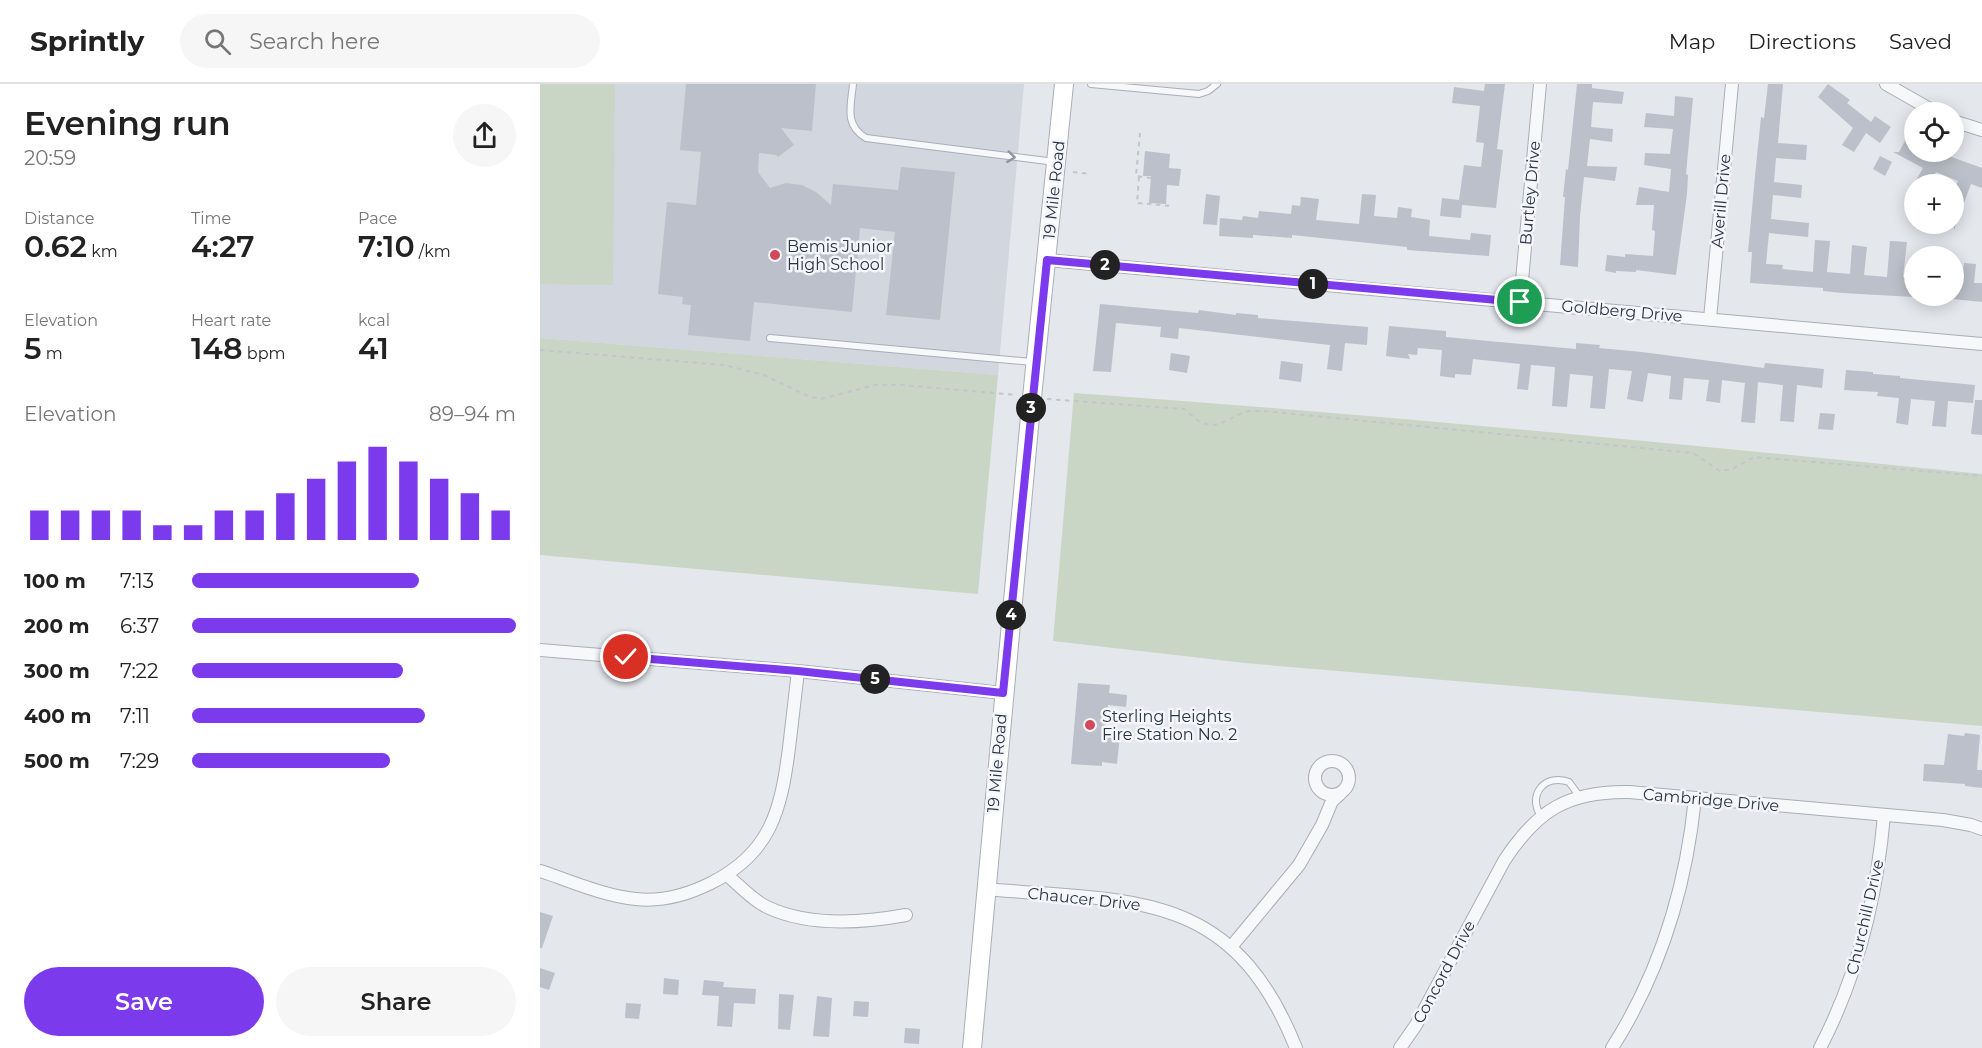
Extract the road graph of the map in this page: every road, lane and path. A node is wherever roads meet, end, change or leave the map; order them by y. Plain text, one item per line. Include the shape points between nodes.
1 (853, 84) edge
2 (1064, 84) edge
3 (1091, 84) edge
4 (1217, 84) edge
5 (1540, 84) edge
6 (1732, 84) edge
7 (1886, 84) edge
8 (1918, 102) edge
9 (1964, 124) edge
10 (1982, 130) edge
11 (1140, 133) dead end
12 (1056, 163) junction
13 (1137, 164) junction
14 (1144, 164) dead end
15 (1073, 172) dead end
16 (1091, 174) dead end
17 (1139, 177) junction
18 (1151, 178) dead end
19 (1172, 206) dead end
20 (1047, 260) junction
21 (1520, 302) junction
22 (1710, 319) junction
23 (770, 338) dead end
24 (1982, 344) edge
25 (540, 350) edge
26 (1036, 362) junction
27 (1022, 395) dead end
28 (1047, 399) dead end
29 (1982, 476) edge
30 (540, 650) edge
31 (798, 671) junction
32 (1003, 693) junction
33 (1319, 790) junction
34 (1340, 794) junction
35 (1580, 797) junction
36 (1695, 798) junction
37 (1327, 810) junction
38 (1884, 815) junction
39 (1541, 816) junction
40 (1982, 829) edge
41 (540, 871) edge
42 (727, 875) junction
43 (986, 889) junction
44 (1486, 894) joint
45 (906, 915) dead end
46 (1231, 947) junction
47 (972, 1048) edge
48 (1296, 1048) edge
49 (1400, 1048) edge
50 (1612, 1048) edge
51 (1820, 1048) edge

1 -> 12 lane via 850,118 856,133 867,138
2 - 12 street, 19 Mile Road
3 - 4 lane via 1199,94
5 - 21 street, Burtley Drive
6 - 22 street, Averill Drive
7 - 8 street
9 - 10 street
11 - 13 path
12 - 20 street, 19 Mile Road
13 - 14 path
13 - 17 path
15 - 16 path
17 - 18 path
17 - 19 path via 1137,203
20 - 21 street, Goldberg Drive
20 - 26 street, 19 Mile Road
21 - 22 street, Goldberg Drive
22 - 24 street, Goldberg Drive
23 - 26 lane
25 - 27 path via 724,365 764,375 821,399 875,386 901,385
26 - 32 street, 19 Mile Road
28 - 29 path via 1184,410 1212,424 1225,423 1248,411 1264,411 1693,453 1720,471 1754,457
30 - 31 street
31 - 32 street
31 - 42 street via 780,802 766,835 744,862
32 - 43 street, 19 Mile Road
33 - 34 street via 1329,795
33 - 34 street via 1315,773 1322,764 1334,761 1344,766 1349,775
33 - 37 street
34 - 37 street
35 - 36 street, Cambridge Drive via 1611,792
35 - 39 street, Cambridge Drive
35 - 39 lane via 1569,782 1547,782 1536,802
36 - 38 street, Cambridge Drive
36 - 50 street via 1675,914 1646,990
37 - 46 street via 1299,865
38 - 40 street, Cambridge Drive via 1943,820
38 - 51 street, Churchill Drive via 1874,894 1860,953
39 - 44 street, Cambridge Drive via 1516,842
41 - 42 street via 617,897 654,901 697,890
42 - 45 street via 766,907 788,915 849,921
43 - 46 street, Chaucer Drive via 1143,904 1191,920
43 - 47 street, 19 Mile Road
44 - 49 street, Concord Drive
46 - 48 street, Chaucer Drive via 1276,1003

